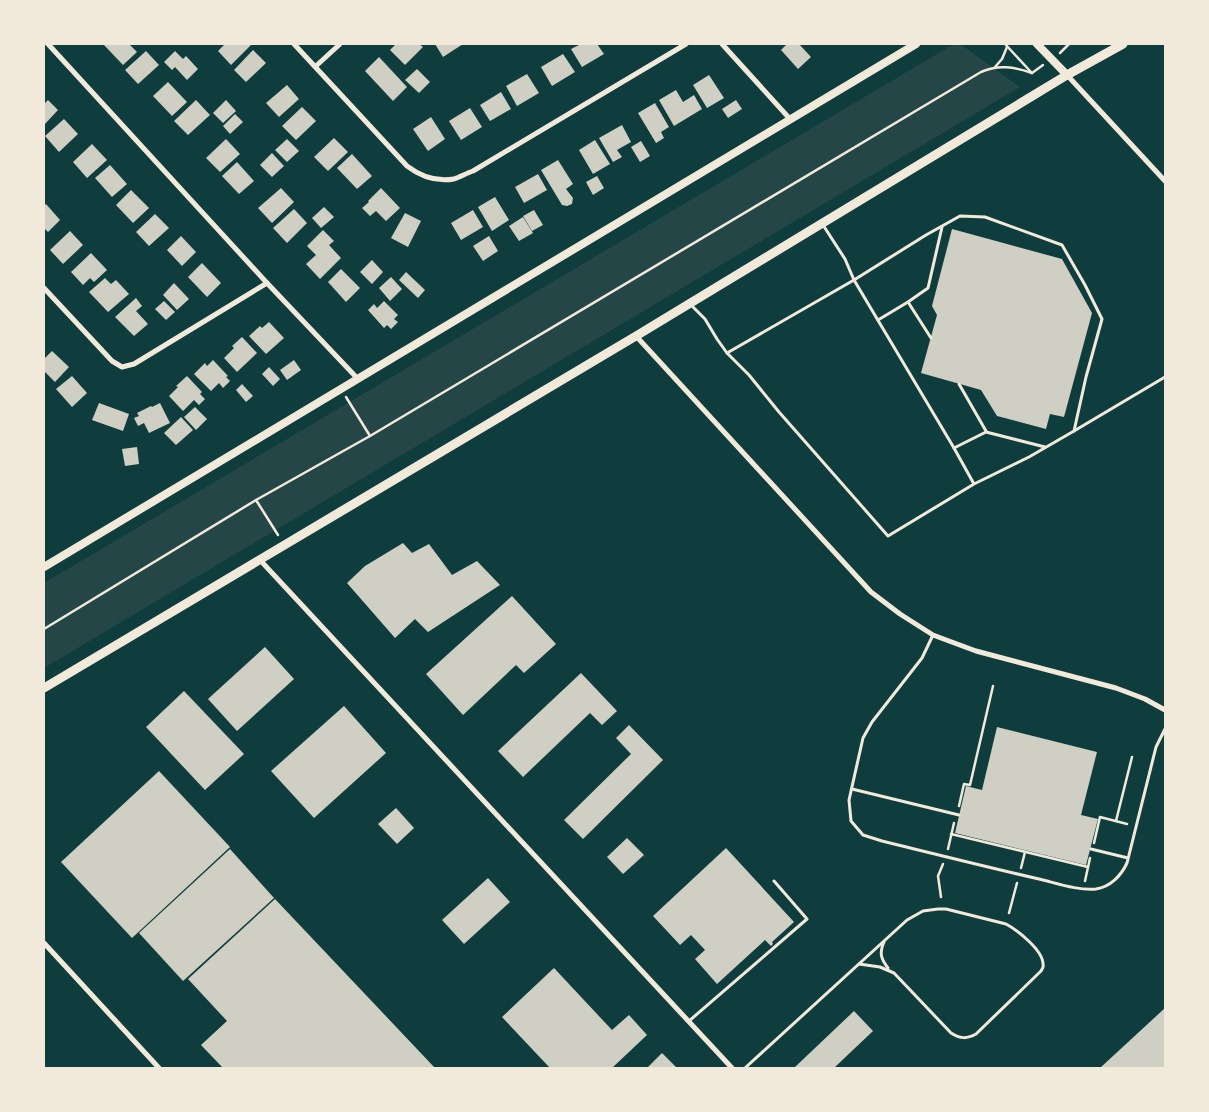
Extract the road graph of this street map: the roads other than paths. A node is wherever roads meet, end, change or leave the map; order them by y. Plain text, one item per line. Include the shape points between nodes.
1 (48, 44) edge
2 (294, 44) edge
3 (340, 44) edge
4 (686, 44) edge
5 (722, 44) edge
6 (916, 44) edge
7 (1037, 44) edge
8 (1123, 44) edge
9 (316, 66) junction
10 (1067, 75) junction
11 (790, 119) junction
12 (1165, 181) edge
13 (822, 223) junction
14 (942, 226) junction
15 (854, 280) junction
16 (268, 283) junction
17 (44, 288) edge
18 (908, 302) junction
19 (690, 303) junction
20 (878, 320) junction
21 (636, 336) junction
22 (931, 338) dead end
23 (727, 353) junction
24 (1165, 377) edge
25 (358, 379) junction
26 (959, 384) dead end
27 (1074, 431) junction
28 (986, 432) junction
29 (1045, 447) junction
30 (954, 448) junction
31 (974, 484) junction
32 (260, 560) junction
33 (44, 567) edge
34 (933, 635) junction
35 (44, 688) edge
36 (1165, 710) edge
37 (1165, 729) edge
38 (852, 789) junction
39 (957, 816) road end
40 (1090, 848) dead end
41 (1128, 858) junction
42 (774, 882) dead end
43 (886, 940) junction
44 (44, 943) edge
45 (859, 964) junction
46 (890, 970) junction
47 (688, 1021) junction
48 (159, 1068) edge
49 (732, 1068) edge
50 (745, 1068) edge

1 - 16 street
2 - 9 street
3 - 9 street
4 - 9 street via 473,171 454,179 435,179 418,174 407,166
5 - 11 street
6 - 11 street
7 - 10 street
8 - 10 main road
10 - 12 street
10 - 13 main road
11 - 25 street
13 - 15 lane
13 - 19 main road
14 - 15 lane
14 - 18 lane via 928,288
14 - 27 lane via 960,216 985,217 1062,245 1102,319
15 - 20 lane
15 - 23 lane
16 - 17 street via 134,364 122,367 112,362
16 - 25 street
18 - 20 lane
18 - 22 lane
19 - 21 main road
19 - 23 lane via 705,319
20 - 30 lane
21 - 32 main road
21 - 34 street via 871,592
23 - 31 lane via 888,536
24 - 27 lane
25 - 33 street
26 - 28 lane
27 - 29 lane
28 - 29 lane
28 - 30 lane
29 - 31 lane
30 - 31 lane
32 - 35 main road
32 - 47 street
34 - 36 street via 976,651 1116,688
34 - 38 lane via 922,658 863,738
37 - 41 lane via 1156,747
38 - 39 lane
38 - 41 lane via 849,800 851,821 863,835 882,841 1088,889 1101,888 1114,880
40 - 41 lane
42 - 47 lane via 806,919
43 - 45 lane
43 - 46 lane via 881,958
43 - 46 lane via 922,911 942,909 1013,928 1030,942 1044,962 1041,971 976,1034 964,1038 951,1032
44 - 48 street
45 - 46 lane
45 - 50 lane
47 - 49 street

